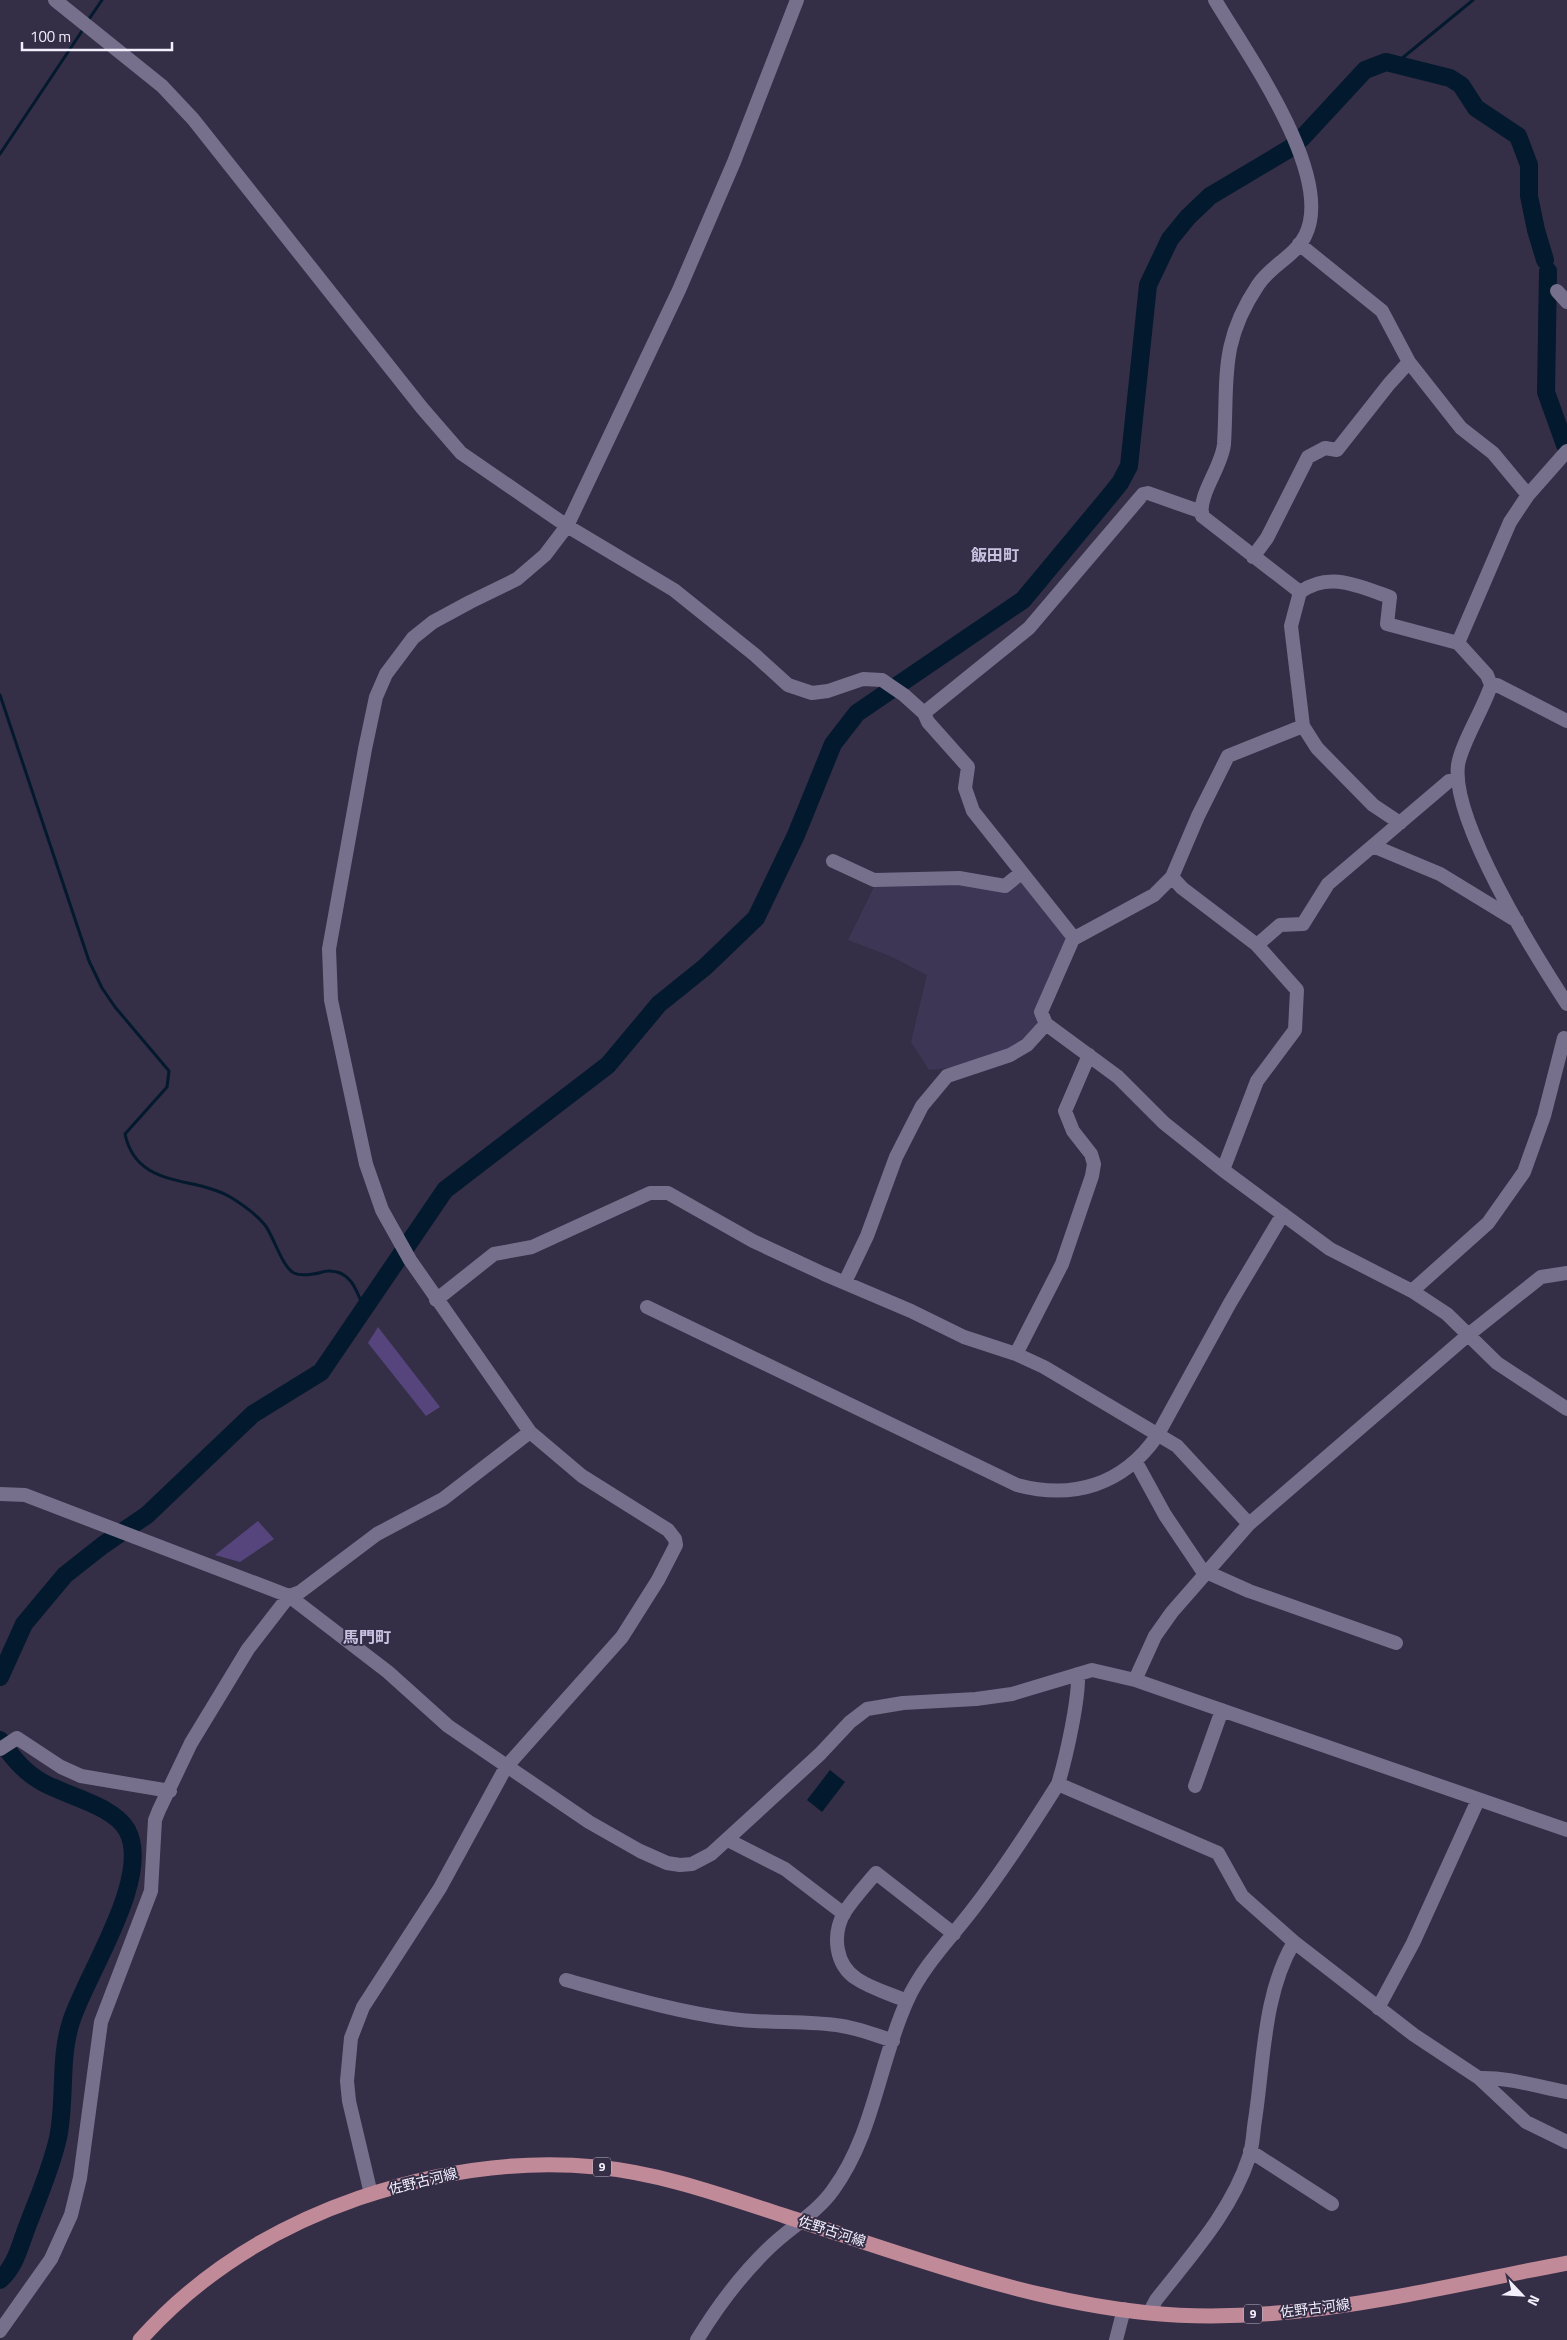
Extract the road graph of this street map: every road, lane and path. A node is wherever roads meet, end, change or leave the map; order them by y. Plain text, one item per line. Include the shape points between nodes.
1 (55, 0) edge
2 (797, 0) edge
3 (1214, 0) edge
4 (1299, 244) junction
5 (1557, 290) dead end
6 (1567, 302) edge
7 (1409, 362) junction
8 (1567, 451) edge
9 (1528, 495) junction
10 (1202, 512) junction
11 (567, 526) junction
12 (1253, 557) junction
13 (1300, 592) junction
14 (1458, 643) junction
15 (1491, 685) junction
16 (924, 713) junction
17 (1567, 721) edge
18 (1302, 726) junction
19 (1457, 779) junction
20 (1400, 823) junction
21 (1373, 846) junction
22 (833, 861) dead end
23 (1021, 873) junction
24 (1172, 877) junction
25 (1518, 922) junction
26 (1074, 938) junction
27 (1257, 945) junction
28 (1567, 1004) edge
29 (1046, 1024) junction
30 (1564, 1038) dead end
31 (1089, 1055) junction
32 (1223, 1170) junction
33 (1283, 1214) junction
34 (1567, 1273) edge
35 (845, 1282) junction
36 (1412, 1291) junction
37 (436, 1300) junction
38 (647, 1307) dead end
39 (1468, 1335) junction
40 (1016, 1354) junction
41 (1567, 1409) edge
42 (530, 1432) junction
43 (1157, 1436) junction
44 (1136, 1462) junction
45 (4, 1492) edge
46 (1248, 1524) junction
47 (1206, 1572) junction
48 (289, 1596) junction
49 (1396, 1643) dead end
50 (1078, 1674) junction
51 (1135, 1680) junction
52 (1222, 1710) junction
53 (0, 1749) edge
54 (506, 1768) junction
55 (1058, 1784) junction
56 (1195, 1786) dead end
57 (170, 1791) junction
58 (1478, 1800) junction
59 (1567, 1830) edge
60 (728, 1840) junction
61 (844, 1914) junction
62 (954, 1934) junction
63 (1294, 1942) junction
64 (566, 1980) dead end
65 (907, 2000) junction
66 (1378, 2008) junction
67 (893, 2041) junction
68 (1479, 2078) junction
69 (1567, 2092) edge
70 (1567, 2142) edge
71 (1250, 2152) junction
72 (371, 2194) junction
73 (1332, 2204) dead end
74 (800, 2221) junction
75 (1567, 2263) edge
76 (1124, 2309) junction
77 (1149, 2313) junction
78 (0, 2331) edge
79 (140, 2340) edge
80 (697, 2340) edge
81 (1116, 2340) edge

1 - 11 street via 162,86 193,119 450,444
2 - 11 street via 734,162 683,280
3 - 4 street via 1281,109 1299,153 1312,204 1307,230
4 - 7 street via 1382,311
4 - 10 street via 1258,284 1233,332 1224,391 1223,449
5 - 6 street
7 - 9 street via 1461,428 1493,453
7 - 12 street via 1338,450 1325,448 1308,458 1267,538
8 - 9 street
9 - 14 street via 1510,522
10 - 12 street via 1205,518
10 - 16 street via 1148,492 1143,494 1029,628
11 - 16 street via 674,590 788,685 812,693 863,680 882,680
11 - 37 street via 545,555 517,579 455,610 413,638 386,674 376,697 365,749 329,949 331,1000 366,1164 382,1210
12 - 13 street
13 - 14 street via 1309,586 1334,580 1372,591 1390,597 1387,624
13 - 18 street via 1291,626
14 - 15 street via 1487,675
15 - 17 street via 1497,685
15 - 19 street via 1458,763
16 - 23 street via 928,722 968,767 965,788 973,811
18 - 20 street via 1317,748 1374,804
18 - 24 street via 1228,756
19 - 20 street via 1449,781
19 - 25 street via 1461,802 1481,852
20 - 21 street
21 - 25 street via 1440,874
21 - 27 street via 1328,884 1303,924 1280,924
22 - 23 street via 874,880 959,878 1005,886
23 - 26 street
24 - 26 street via 1154,895
24 - 27 street
25 - 28 street
26 - 29 street via 1041,1012
27 - 32 street via 1297,990 1296,1030 1257,1081
29 - 31 street
29 - 35 street via 1027,1045 1010,1055 948,1076 922,1106 896,1157 867,1236
30 - 36 street via 1544,1116 1524,1172 1488,1223
31 - 32 street via 1118,1076 1164,1123
31 - 40 street via 1066,1111 1073,1131 1091,1154 1094,1164 1089,1191 1062,1264
32 - 33 street
33 - 36 street via 1330,1249
33 - 43 street
34 - 39 street via 1541,1277
35 - 37 street via 753,1241 668,1192 650,1193 532,1246 494,1254
35 - 40 street via 964,1338
36 - 39 street via 1447,1314
37 - 42 street
38 - 44 street via 1017,1485 1047,1491 1077,1490 1110,1478
39 - 41 street via 1497,1363
39 - 46 street
40 - 43 street via 1044,1367
42 - 48 street via 443,1499 377,1534 300,1592
42 - 54 street via 582,1476 668,1530 676,1545 622,1637
43 - 44 street
43 - 46 street via 1189,1456
44 - 47 street via 1185,1547
45 - 48 street via 25,1495
46 - 47 street
47 - 49 street
47 - 51 street via 1155,1636
48 - 54 street via 388,1672 448,1726
48 - 57 street via 248,1649 191,1743
50 - 51 street via 1092,1670
50 - 55 street
50 - 60 street via 1012,1694 903,1703 867,1710 850,1722
51 - 52 street
52 - 56 street
52 - 58 street
53 - 57 street via 17,1738 81,1776
54 - 60 street via 589,1822 667,1863 692,1864 712,1854
54 - 72 street via 440,1888 368,1998 354,2027 348,2052 349,2102
55 - 62 street via 1004,1869
55 - 63 street via 1218,1853 1242,1896
57 - 78 street via 155,1820 151,1892 101,2022 80,2178 71,2215 51,2259
58 - 59 street
58 - 66 street
60 - 61 street via 785,1869
61 - 62 street via 876,1873
61 - 65 street via 836,1949 841,1963 856,1979
62 - 65 street
63 - 66 street
63 - 71 street via 1286,1955 1268,2017
64 - 67 street via 724,2018 769,2024 841,2026
65 - 67 street
66 - 68 street
67 - 74 street via 863,2132 845,2173 832,2192
68 - 69 street via 1522,2082
68 - 70 street via 1526,2122
71 - 73 street
71 - 77 street via 1222,2214
72 - 74 main road, 佐野古河線 / 9 via 466,2170 523,2164 575,2165 657,2178
72 - 79 main road, 佐野古河線 / 9 via 296,2224 242,2253 191,2289
74 - 76 main road, 佐野古河線 / 9 via 991,2282 1072,2302
74 - 80 street via 768,2248 742,2277
75 - 77 main road, 佐野古河線 / 9 via 1308,2310 1232,2315
76 - 77 main road, 佐野古河線 / 9
76 - 81 street

